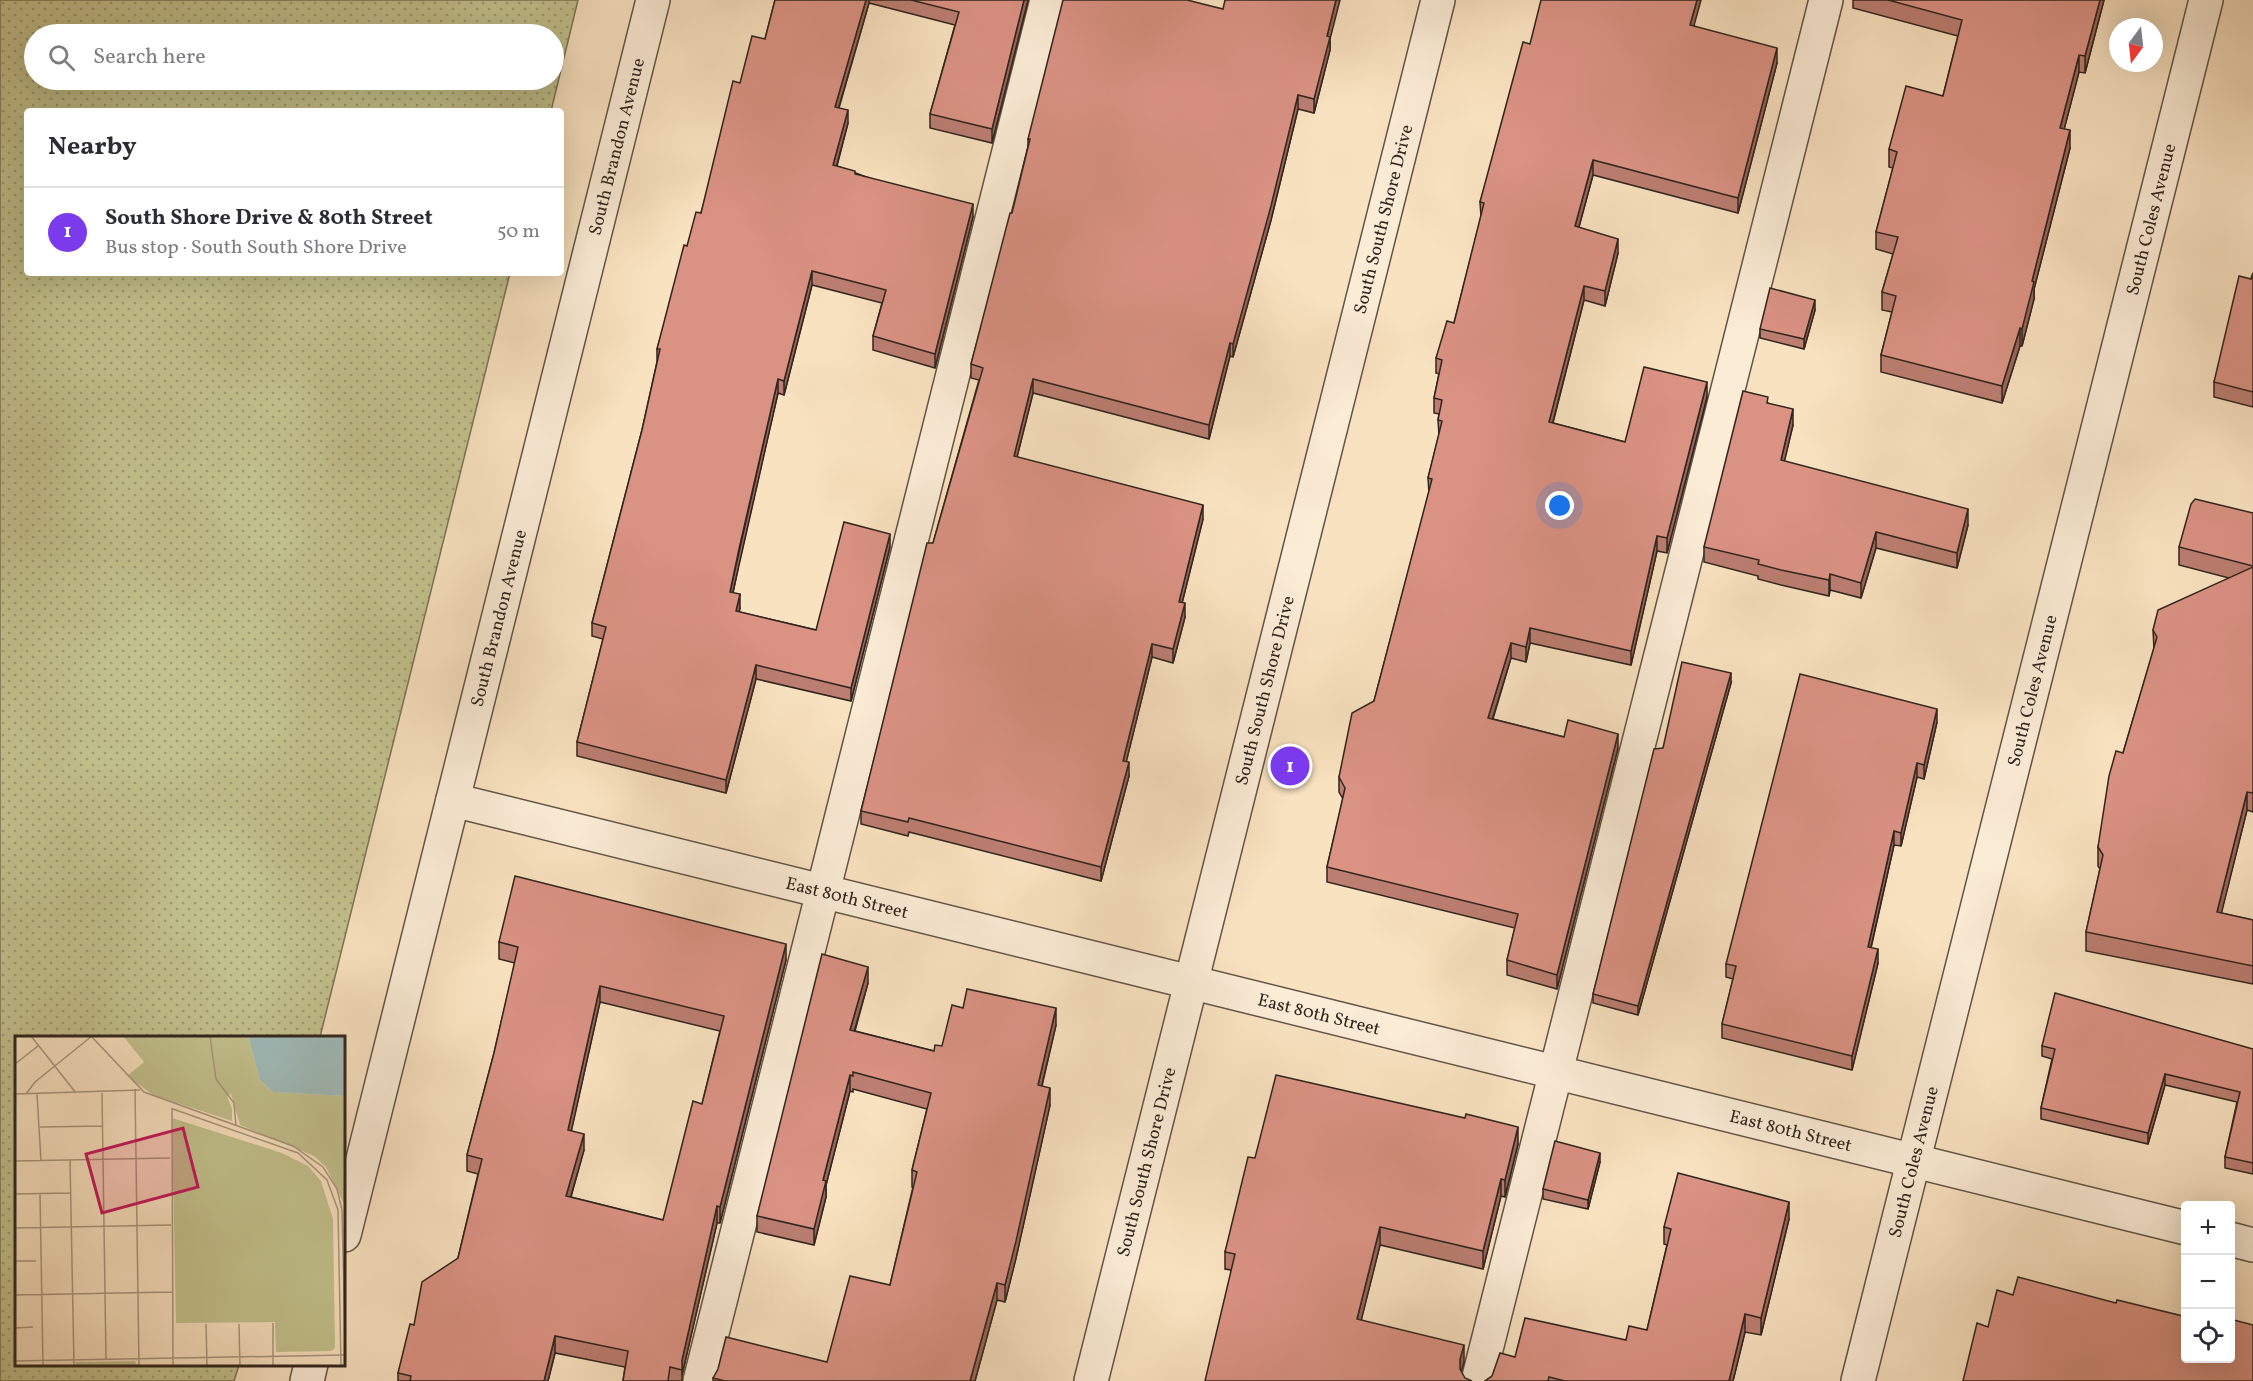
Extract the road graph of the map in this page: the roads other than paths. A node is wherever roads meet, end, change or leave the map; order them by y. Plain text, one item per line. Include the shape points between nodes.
1 (653, 0) edge
2 (1047, 0) edge
3 (1438, 0) edge
4 (1826, 0) edge
5 (2206, 0) edge
6 (453, 800) junction
7 (823, 891) junction
8 (1191, 982) junction
9 (1557, 1072) junction
10 (1914, 1160) junction
11 (2181, 1227) edge
12 (345, 1231) edge
13 (2235, 1240) edge
14 (2253, 1245) edge
15 (311, 1366) edge
16 (307, 1381) edge
17 (700, 1381) edge
18 (1091, 1381) edge
19 (1478, 1381) edge
20 (1858, 1381) edge

1 - 6 street, South Brandon Avenue
2 - 7 street
3 - 8 street, South South Shore Drive
4 - 9 street
5 - 10 street, South Coles Avenue
6 - 7 street, East 80th Street
6 - 12 street, South Brandon Avenue
7 - 8 street, East 80th Street
7 - 17 street
8 - 9 street, East 80th Street
8 - 18 street, South South Shore Drive
9 - 10 street, East 80th Street
9 - 19 street
10 - 11 street, East 80th Street
10 - 20 street, South Coles Avenue
13 - 14 street
15 - 16 street

